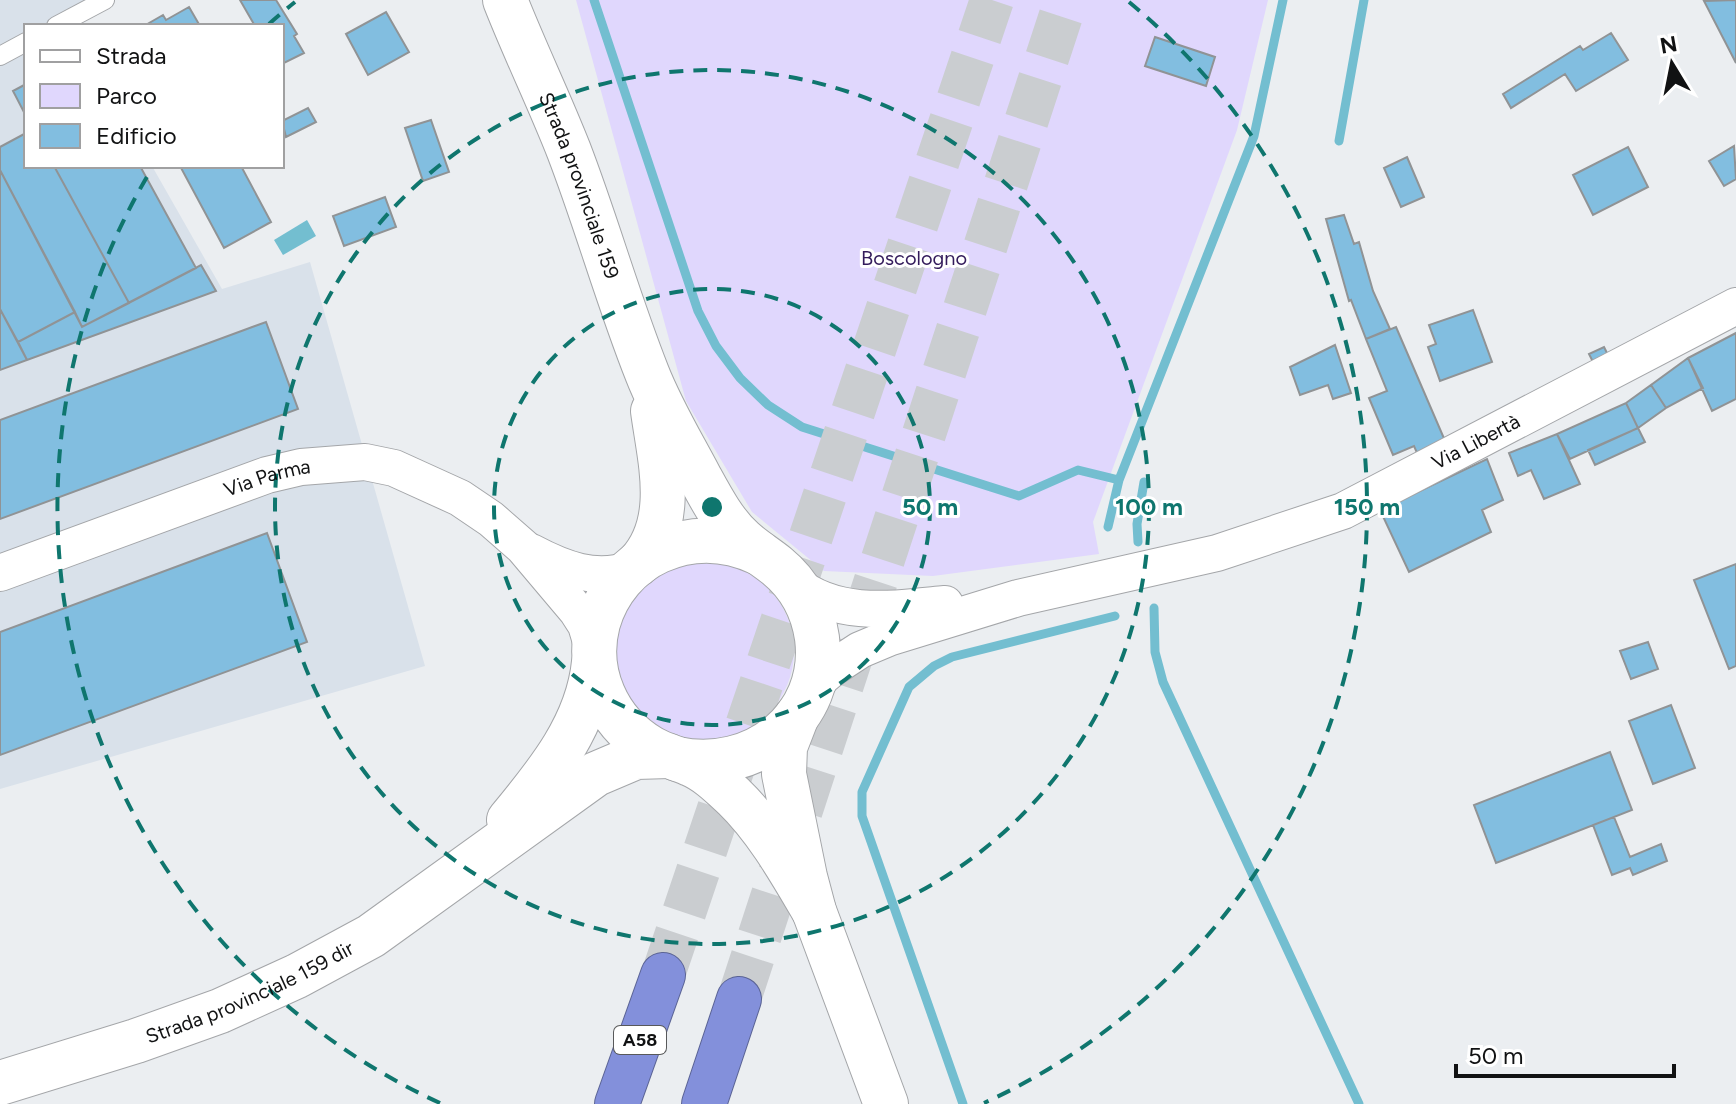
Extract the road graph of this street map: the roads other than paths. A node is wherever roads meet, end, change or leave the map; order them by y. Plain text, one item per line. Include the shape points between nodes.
1 (105, 0) edge
2 (505, 0) edge
3 (60, 24) edge
4 (24, 43) edge
5 (0, 56) edge
6 (1736, 306) edge
7 (647, 373) junction
8 (523, 547) junction
9 (634, 566) junction
10 (779, 570) junction
11 (0, 573) edge
12 (1018, 598) junction
13 (595, 656) junction
14 (803, 706) junction
15 (673, 758) junction
16 (476, 859) junction
17 (814, 911) junction
18 (663, 975) tunnel mouth
19 (739, 999) tunnel mouth
20 (0, 1083) edge
21 (617, 1104) edge
22 (704, 1104) edge
23 (886, 1104) edge

1 - 3 lane
2 - 7 street, Strada provinciale 159 via 570,152
4 - 5 lane
6 - 12 street, Via Libertà via 1343,511 1217,553
7 - 9 street, Strada provinciale 159 via 663,500 656,538
7 - 10 street, Strada provinciale 159 via 716,506 736,533
8 - 9 street via 585,574 614,574
8 - 11 street, Via Parma via 481,512 427,481 394,468 336,462 267,475
8 - 13 street via 582,617
9 - 10 street, Strada provinciale 159 via 669,547 699,540 735,544
9 - 13 street, Strada provinciale 159 via 604,606
10 - 12 street via 810,595 862,608
10 - 14 street, Strada provinciale 159 via 808,606 817,637 817,668
12 - 14 street via 860,650 822,677
13 - 15 street, Strada provinciale 159 via 601,691 616,718 642,743
13 - 16 street, Strada provinciale 159 dir via 588,699 576,728
14 - 15 street, Strada provinciale 159 via 768,744 747,755 712,763
14 - 17 street, Strada provinciale 159 via 787,736 784,774
15 - 16 street, Strada provinciale 159 dir via 644,755 606,769
15 - 17 street, Strada provinciale 159 via 713,778 752,816
16 - 20 street, Strada provinciale 159 dir via 371,936 297,976 206,1016
17 - 23 street, Strada provinciale 159
18 - 21 highway, A58
19 - 22 highway

